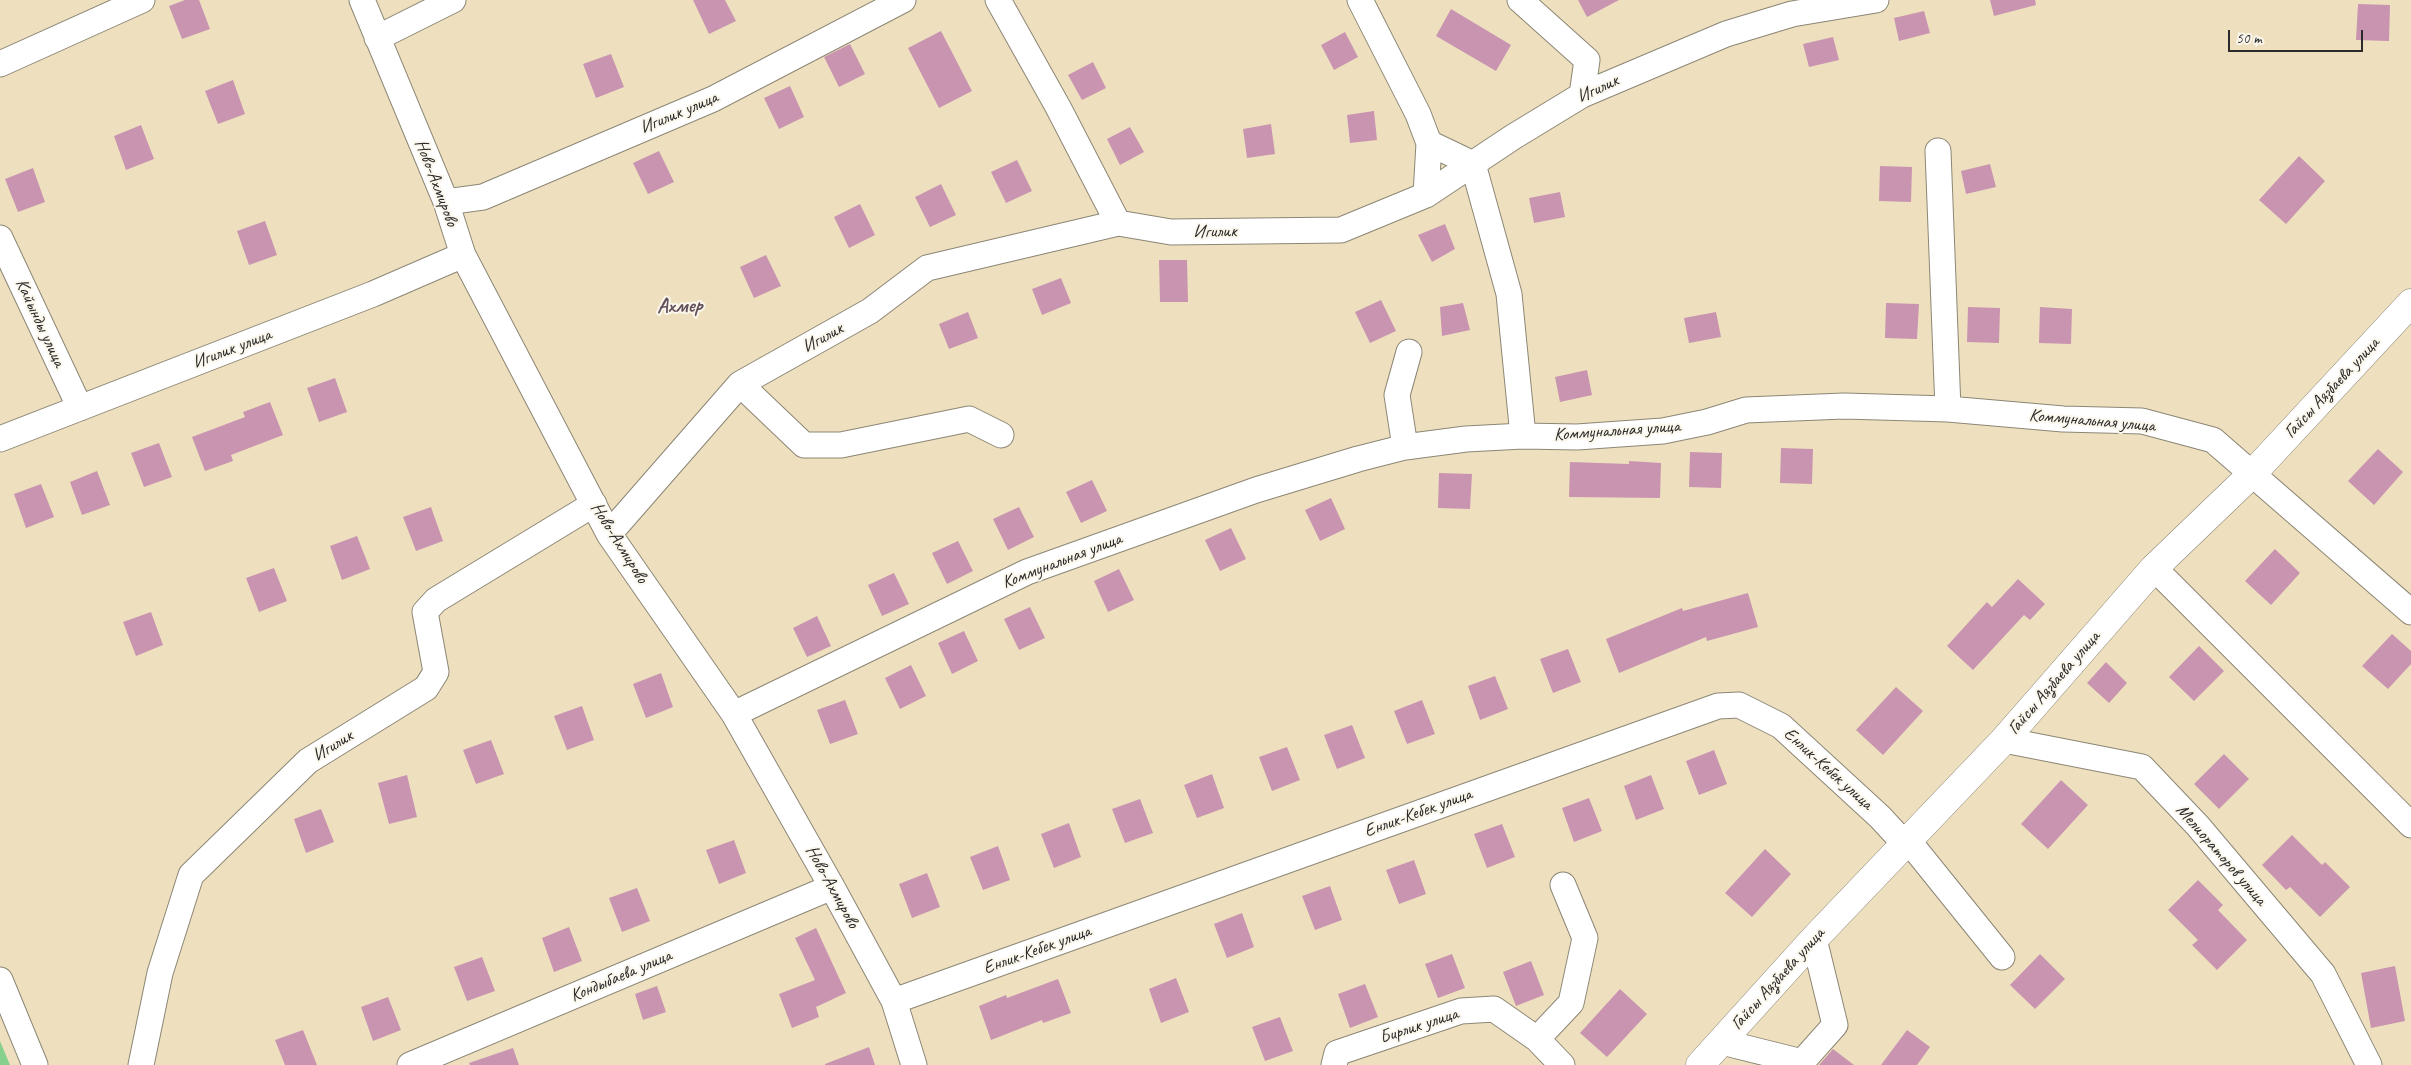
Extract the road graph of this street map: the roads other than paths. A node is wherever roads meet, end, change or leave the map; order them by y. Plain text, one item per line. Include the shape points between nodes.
1 (142, 0) edge
2 (362, 0) edge
3 (453, 0) edge
4 (903, 0) edge
5 (998, 0) edge
6 (1360, 0) edge
7 (1520, 0) edge
8 (1876, 0) edge
9 (1789, 7) edge
10 (377, 38) junction
11 (0, 64) edge
12 (1582, 95) junction
13 (1429, 143) junction
14 (1938, 151) dead end
15 (1473, 164) junction
16 (1426, 195) junction
17 (446, 202) junction
18 (1118, 223) junction
19 (0, 238) edge
20 (463, 255) junction
21 (2411, 303) edge
22 (1409, 352) dead end
23 (740, 384) junction
24 (80, 408) junction
25 (1948, 409) junction
26 (1002, 435) dead end
27 (1523, 436) junction
28 (0, 439) edge
29 (1405, 447) junction
30 (2253, 473) junction
31 (594, 504) junction
32 (609, 534) junction
33 (2154, 568) junction
34 (2411, 612) edge
35 (734, 714) junction
36 (2004, 740) junction
37 (2411, 825) edge
38 (1904, 843) junction
39 (1563, 885) dead end
40 (832, 887) junction
41 (1814, 939) junction
42 (2002, 957) dead end
43 (0, 980) edge
44 (894, 1001) junction
45 (1537, 1039) junction
46 (1722, 1042) junction
47 (35, 1065) edge
48 (141, 1065) edge
49 (410, 1065) edge
50 (914, 1065) edge
51 (1334, 1065) edge
52 (1562, 1065) edge
53 (1700, 1065) edge
54 (2369, 1065) edge

1 - 11 street
2 - 10 street, Ново-Ахмирово
3 - 10 street
4 - 17 street, Игилик улица via 713,99 483,197
5 - 18 street
6 - 13 street via 1418,114
7 - 12 street via 1587,60
8 - 9 street, Игилик
9 - 12 street, Игилик
10 - 17 street, Ново-Ахмирово
12 - 15 street, Игилик
13 - 15 street
13 - 16 street
14 - 25 street
15 - 16 street, Игилик
15 - 27 street via 1509,294
16 - 18 street, Игилик via 1341,230 1171,232
17 - 20 street, Ново-Ахмирово
18 - 23 street, Игилик via 927,268 870,311
19 - 24 street, Кайынды улица
20 - 24 street, Игилик улица via 373,294
20 - 31 street, Ново-Ахмирово
21 - 30 highway, Гайсы Аязбаева улица
22 - 29 street via 1397,395
23 - 26 street via 804,445 841,444 969,419
23 - 32 street, Игилик
24 - 28 street, Игилик улица
25 - 27 street, Коммунальная улица via 1844,406 1746,410 1663,431 1577,437
25 - 30 street, Коммунальная улица via 2063,419 2142,421 2213,440
27 - 29 street, Коммунальная улица
29 - 35 street, Коммунальная улица via 1256,490 1027,572
30 - 33 highway, Гайсы Аязбаева улица
30 - 34 street
31 - 32 street, Ново-Ахмирово
31 - 48 street, Игилик via 436,600 425,612 436,672 426,688 308,761 191,875 160,973
32 - 35 street, Ново-Ахмирово
33 - 36 highway, Гайсы Аязбаева улица
33 - 37 street
35 - 40 street, Ново-Ахмирово
36 - 38 highway, Гайсы Аязбаева улица
36 - 54 street, Мелиораторов улица via 2142,766 2198,826 2323,974
38 - 41 highway, Гайсы Аязбаева улица
38 - 42 street, Енлик-Кебек улица via 1915,849
38 - 44 street, Енлик-Кебек улица via 1781,726 1739,705 1718,706
39 - 45 street via 1585,938 1571,1003
40 - 44 street, Ново-Ахмирово
40 - 49 street, Кондыбаева улица
41 - 46 highway, Гайсы Аязбаева улица
41 - 46 street via 1835,1024 1802,1062
43 - 47 street
44 - 50 street, Ново-Ахмирово
45 - 51 street, Бирлик улица via 1494,1009 1461,1011 1337,1053
45 - 52 street, Бирлик улица
46 - 53 highway, Гайсы Аязбаева улица

